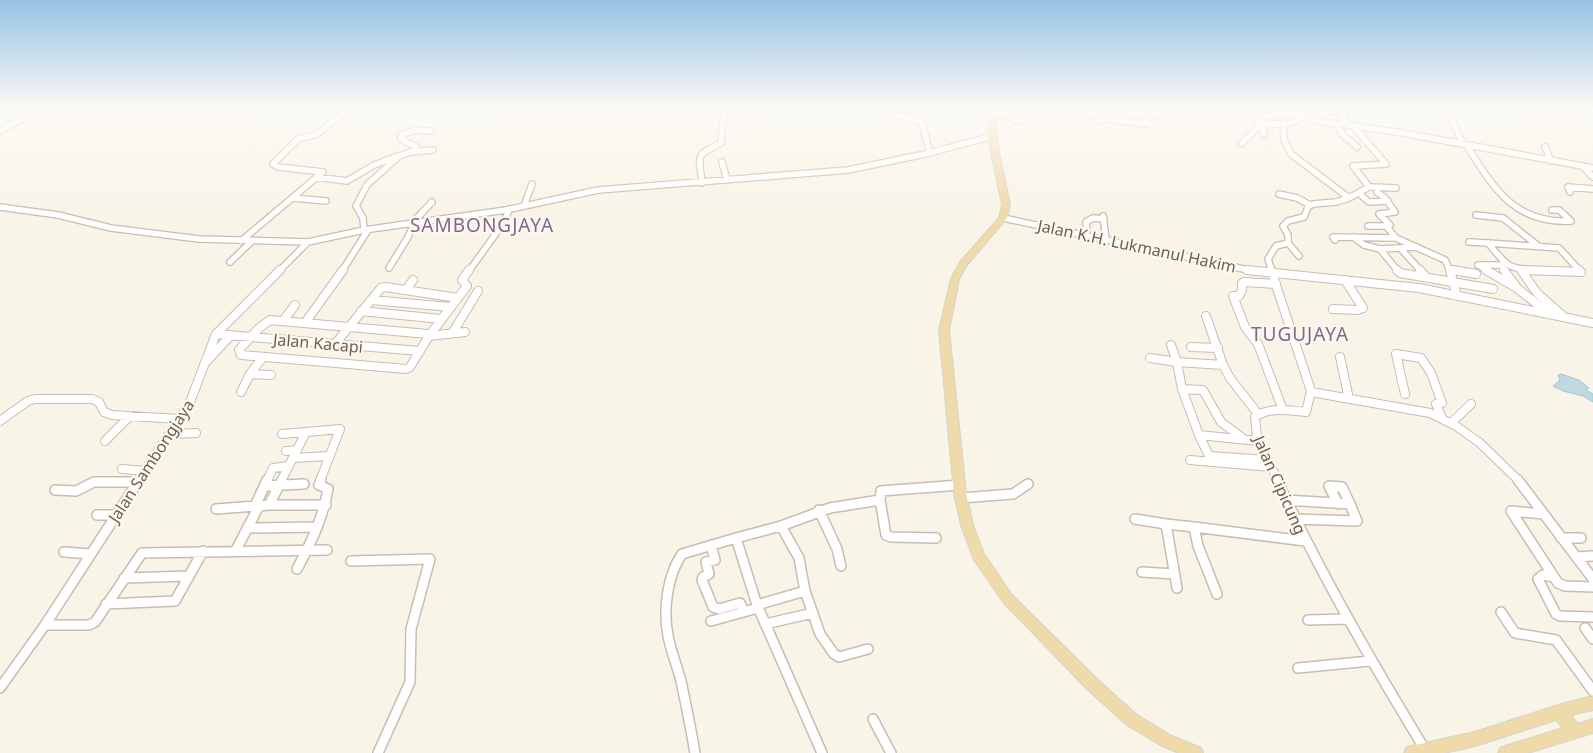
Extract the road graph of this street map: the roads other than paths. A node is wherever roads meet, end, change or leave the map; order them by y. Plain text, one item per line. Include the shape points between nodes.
1 (294, 143) edge
2 (410, 143) edge
3 (721, 143) edge
4 (927, 143) edge
5 (967, 143) edge
6 (994, 143) edge
7 (1286, 143) edge
8 (1352, 143) edge
9 (1367, 143) edge
10 (1457, 143) edge
11 (1466, 145) junction
12 (1545, 146) dead end
13 (1357, 147) dead end
14 (433, 150) dead end
15 (418, 151) junction
16 (930, 153) junction
17 (399, 156) junction
18 (1551, 161) junction
19 (722, 162) dead end
20 (1582, 166) junction
21 (1593, 168) edge
22 (316, 178) junction
23 (1593, 178) edge
24 (727, 180) junction
25 (702, 183) junction
26 (532, 184) dead end
27 (1396, 188) dead end
28 (1367, 189) junction
29 (1593, 189) edge
30 (1377, 192) dead end
31 (1570, 192) dead end
32 (1279, 194) dead end
33 (293, 198) junction
34 (1349, 198) junction
35 (326, 201) dead end
36 (1388, 201) junction
37 (432, 202) dead end
38 (0, 206) edge
39 (524, 206) junction
40 (1310, 206) junction
41 (509, 209) junction
42 (1552, 210) dead end
43 (1379, 214) junction
44 (1371, 215) dead end
45 (1476, 215) dead end
46 (1003, 218) junction
47 (412, 223) junction
48 (1368, 226) dead end
49 (1386, 226) junction
50 (366, 230) junction
51 (1087, 235) junction
52 (1333, 236) dead end
53 (1353, 237) junction
54 (1396, 238) junction
55 (1106, 239) junction
56 (241, 241) junction
57 (252, 241) junction
58 (308, 242) junction
59 (1469, 242) dead end
60 (1288, 243) junction
61 (1488, 243) junction
62 (1537, 246) junction
63 (1417, 247) junction
64 (1402, 249) junction
65 (1380, 250) junction
66 (1299, 256) dead end
67 (230, 262) dead end
68 (389, 268) dead end
69 (1449, 269) junction
70 (1522, 270) junction
71 (1272, 273) junction
72 (1476, 274) dead end
73 (1426, 277) junction
74 (1501, 279) junction
75 (1510, 279) junction
76 (413, 280) dead end
77 (1345, 280) junction
78 (1452, 282) junction
79 (1276, 284) junction
80 (1494, 289) dead end
81 (1518, 289) junction
82 (406, 290) junction
83 (478, 290) dead end
84 (1456, 296) junction
85 (458, 298) junction
86 (371, 300) junction
87 (295, 305) dead end
88 (451, 307) junction
89 (1333, 309) dead end
90 (361, 312) junction
91 (1550, 315) junction
92 (1206, 316) dead end
93 (1564, 317) junction
94 (441, 319) junction
95 (282, 321) junction
96 (305, 323) junction
97 (1593, 323) edge
98 (348, 328) junction
99 (453, 332) junction
100 (465, 332) dead end
101 (216, 334) junction
102 (231, 335) junction
103 (251, 336) junction
104 (429, 336) junction
105 (335, 344) junction
106 (1171, 345) dead end
107 (1191, 347) dead end
108 (1218, 348) junction
109 (420, 351) junction
110 (263, 357) junction
111 (1340, 357) dead end
112 (1150, 358) dead end
113 (206, 361) junction
114 (1177, 362) junction
115 (1223, 364) junction
116 (250, 374) junction
117 (271, 375) dead end
118 (1182, 389) junction
119 (241, 392) dead end
120 (1310, 392) junction
121 (1406, 394) dead end
122 (1349, 399) junction
123 (1471, 404) dead end
124 (1283, 410) junction
125 (1258, 414) junction
126 (130, 416) junction
127 (1442, 418) junction
128 (180, 419) junction
129 (0, 421) edge
130 (1221, 422) junction
131 (1451, 423) junction
132 (306, 432) junction
133 (196, 433) dead end
134 (170, 434) junction
135 (282, 434) dead end
136 (1199, 435) junction
137 (1222, 437) junction
138 (1244, 439) junction
139 (105, 441) dead end
140 (1258, 441) junction
141 (286, 451) dead end
142 (329, 456) junction
143 (293, 458) junction
144 (1190, 460) dead end
145 (1269, 463) junction
146 (122, 469) dead end
147 (145, 471) junction
148 (138, 482) junction
149 (304, 484) dead end
150 (1028, 484) dead end
151 (279, 485) junction
152 (960, 485) junction
153 (264, 486) junction
154 (55, 490) dead end
155 (961, 498) junction
156 (880, 500) junction
157 (1286, 500) junction
158 (1338, 504) junction
159 (1350, 504) junction
160 (269, 505) junction
161 (326, 505) junction
162 (257, 506) junction
163 (216, 509) dead end
164 (819, 510) junction
165 (1544, 514) junction
166 (97, 515) dead end
167 (116, 515) junction
168 (1135, 519) dead end
169 (1295, 519) junction
170 (1166, 524) junction
171 (781, 526) junction
172 (317, 527) junction
173 (1194, 527) junction
174 (247, 528) junction
175 (736, 538) junction
176 (936, 538) dead end
177 (1562, 538) junction
178 (1581, 538) dead end
179 (1305, 541) junction
180 (710, 545) junction
181 (236, 550) junction
182 (308, 550) junction
183 (326, 550) dead end
184 (203, 551) junction
185 (64, 552) dead end
186 (90, 554) junction
187 (1593, 556) edge
188 (1576, 557) junction
189 (350, 561) dead end
190 (842, 566) dead end
191 (297, 569) dead end
192 (1142, 572) dead end
193 (1175, 574) junction
194 (189, 576) junction
195 (1554, 577) junction
196 (124, 578) junction
197 (1593, 579) edge
198 (1593, 587) edge
199 (1177, 588) dead end
200 (805, 591) junction
201 (1217, 594) dead end
202 (106, 604) junction
203 (758, 606) junction
204 (744, 612) junction
205 (813, 612) junction
206 (1501, 612) dead end
207 (1593, 616) edge
208 (1347, 619) junction
209 (1308, 620) dead end
210 (711, 621) dead end
211 (766, 624) junction
212 (45, 625) junction
213 (1585, 628) dead end
214 (1593, 639) edge
215 (868, 649) dead end
216 (1370, 661) junction
217 (1298, 668) dead end
218 (0, 688) edge
219 (1593, 691) edge
220 (1593, 703) edge
221 (1558, 712) junction
222 (873, 719) dead end
223 (1593, 726) edge
224 (1576, 732) junction
225 (1421, 752) edge
226 (378, 753) edge
227 (695, 753) edge
228 (822, 753) edge
229 (890, 753) edge
230 (1196, 753) edge
231 (1505, 753) edge

1 - 22 street via 273,164 323,171
2 - 15 street
3 - 25 street via 702,152 699,157
4 - 16 street
5 - 16 street
6 - 46 main road via 1006,205
7 - 34 street via 1291,154
8 - 13 street
9 - 28 street via 1386,164 1353,166
10 - 11 street
11 - 18 street
11 - 42 street via 1485,176 1515,208 1534,219 1571,222 1559,210
12 - 18 street
14 - 15 street
15 - 17 street
16 - 24 street via 848,170
17 - 22 street via 374,165 347,181
17 - 50 street via 366,186 357,202
18 - 20 street
19 - 24 street
20 - 21 street
20 - 23 street
22 - 33 street
24 - 25 street
25 - 39 street via 598,190
26 - 39 street
27 - 28 street
28 - 34 street
28 - 36 street via 1369,202
29 - 31 street via 1568,187
30 - 36 street
32 - 40 street via 1297,198
33 - 35 street
33 - 56 street
34 - 40 street
36 - 43 street via 1395,212
37 - 47 street
38 - 56 street via 126,230
39 - 41 street
40 - 60 street via 1304,217 1288,221 1283,226
41 - 47 street
41 - 85 street via 462,280 468,284
43 - 44 street
43 - 49 street via 1390,224
45 - 62 street via 1503,218
46 - 51 street, Jalan K.H. Lukmanul Hakim
46 - 152 main road via 954,279 944,330
47 - 50 street
47 - 68 street via 407,239
48 - 49 street
49 - 54 street
50 - 58 street
50 - 96 street via 357,250
51 - 55 street, Jalan K.H. Lukmanul Hakim
51 - 55 street via 1086,222 1104,218
52 - 53 street
53 - 54 street
53 - 65 street
54 - 63 street
55 - 71 street, Jalan K.H. Lukmanul Hakim
56 - 57 street
57 - 58 street
57 - 67 street
58 - 101 street, Jalan Sambongjaya
59 - 61 street
60 - 66 street
60 - 71 street via 1276,246 1270,253 1268,263
61 - 62 street
61 - 70 street via 1508,266
62 - 70 street via 1561,248 1581,272
63 - 64 street
63 - 69 street via 1445,260
64 - 65 street
64 - 73 street
65 - 73 street via 1400,272
69 - 72 street
69 - 78 street
70 - 93 street via 1536,293
71 - 77 street, Jalan K.H. Lukmanul Hakim
71 - 79 street
73 - 78 street
74 - 75 street
74 - 75 street via 1478,265 1501,265
74 - 81 street
75 - 81 street
76 - 82 street
77 - 84 street, Jalan K.H. Lukmanul Hakim via 1419,288
77 - 89 street via 1362,308
78 - 80 street
78 - 84 street
79 - 120 street
79 - 124 street via 1244,282 1238,296 1233,296 1245,327 1258,344
81 - 91 street
82 - 85 street
82 - 86 street via 381,288
83 - 99 street
84 - 91 street, Jalan K.H. Lukmanul Hakim
85 - 88 street
86 - 88 street
86 - 90 street
87 - 95 street
88 - 94 street
90 - 94 street
90 - 98 street
91 - 93 street
92 - 108 street
93 - 97 street
94 - 104 street
95 - 96 street
95 - 103 street via 267,321
96 - 98 street
98 - 104 street
98 - 105 street
99 - 100 street
99 - 104 street
101 - 102 street, Jalan Kacapi
101 - 113 street, Jalan Sambongjaya
102 - 103 street, Jalan Kacapi
102 - 113 street
103 - 105 street, Jalan Kacapi
103 - 110 street via 239,352 241,355
104 - 109 street
105 - 109 street, Jalan Kacapi
106 - 114 street
107 - 108 street
108 - 115 street
109 - 110 street via 406,369
110 - 116 street
111 - 122 street
112 - 114 street
113 - 128 street, Jalan Sambongjaya via 196,391
114 - 115 street
114 - 118 street
115 - 125 street
116 - 117 street
116 - 119 street
118 - 130 street via 1203,390
118 - 136 street
120 - 122 street
120 - 124 street, Jalan Cipicung via 1306,412
121 - 127 street via 1396,354 1421,358 1442,403 1436,404
122 - 127 street
123 - 131 street
124 - 125 street, Jalan Cipicung
125 - 140 street, Jalan Cipicung via 1254,424
126 - 128 street
126 - 129 street via 107,414 99,402 92,399 35,399
126 - 139 street
127 - 131 street
128 - 134 street, Jalan Sambongjaya
130 - 137 street
130 - 138 street
131 - 165 street via 1500,459
132 - 135 street
132 - 142 street via 340,429
132 - 143 street
133 - 134 street
134 - 147 street, Jalan Sambongjaya
136 - 137 street
136 - 145 street via 1210,456
137 - 138 street
138 - 140 street
140 - 145 street, Jalan Cipicung
141 - 143 street
142 - 143 street
142 - 161 street via 319,485 328,489
143 - 151 street
143 - 153 street via 273,468
144 - 145 street
145 - 157 street, Jalan Cipicung
146 - 147 street
147 - 148 street, Jalan Sambongjaya
148 - 154 street via 94,482 76,491
148 - 167 street, Jalan Sambongjaya
149 - 151 street
150 - 155 street via 1013,494
151 - 153 street
151 - 160 street
152 - 155 main road
152 - 156 street via 882,489
153 - 162 street
155 - 230 main road via 978,556 1008,599 1132,720
156 - 164 street
156 - 176 street via 888,536
157 - 158 street
157 - 169 street, Jalan Cipicung
158 - 159 street
158 - 159 street via 1329,486 1342,487
159 - 169 street via 1356,522
160 - 161 street
160 - 162 street
161 - 172 street
162 - 163 street
162 - 174 street
164 - 171 street
164 - 190 street
165 - 177 street
165 - 195 street via 1511,511
166 - 167 street
167 - 186 street, Jalan Sambongjaya
168 - 170 street
169 - 179 street, Jalan Cipicung
170 - 173 street
170 - 193 street
171 - 175 street
171 - 200 street via 799,558
172 - 174 street
172 - 182 street
173 - 179 street
173 - 201 street
174 - 181 street
175 - 180 street
175 - 203 street
177 - 178 street
177 - 188 street
179 - 208 street, Jalan Cipicung
180 - 204 street via 715,560 706,562 710,574 702,580 713,607 719,609 740,603
180 - 227 street via 677,558 666,619
181 - 182 street
181 - 184 street
182 - 183 street
182 - 191 street
184 - 194 street
184 - 196 street via 142,552
185 - 186 street
186 - 212 street, Jalan Sambongjaya
187 - 188 street
188 - 197 street
189 - 226 street via 430,559 411,630 410,682
192 - 193 street
193 - 199 street
194 - 196 street
194 - 202 street via 175,601
195 - 198 street via 1565,586
195 - 207 street via 1543,575 1538,579 1558,615
196 - 202 street
200 - 203 street
200 - 205 street
202 - 212 street via 95,622 89,625
203 - 204 street
203 - 211 street
204 - 210 street
205 - 211 street
205 - 215 street via 820,634 835,656
206 - 219 street via 1515,633 1556,640
208 - 209 street
208 - 216 street, Jalan Cipicung
211 - 228 street
212 - 218 street, Jalan Sambongjaya
213 - 214 street
216 - 217 street
216 - 225 street, Jalan Cipicung
220 - 221 main road
221 - 224 main road
221 - 225 main road via 1475,739
222 - 229 street
223 - 224 main road
224 - 231 main road

